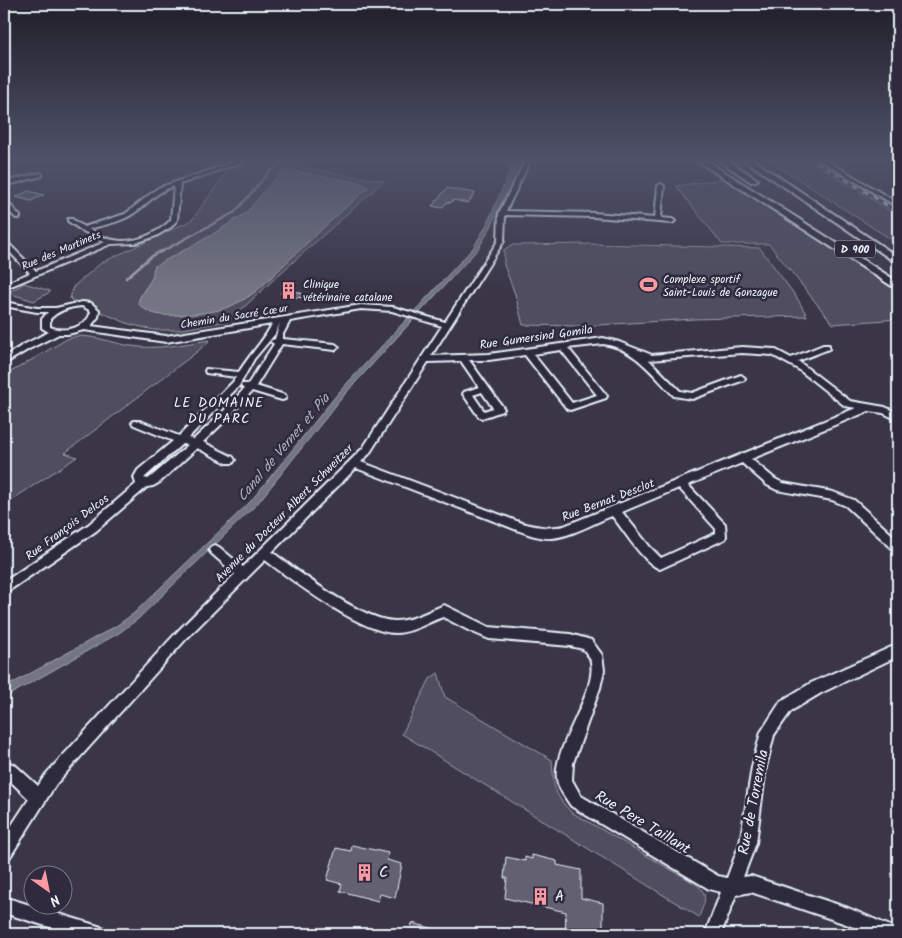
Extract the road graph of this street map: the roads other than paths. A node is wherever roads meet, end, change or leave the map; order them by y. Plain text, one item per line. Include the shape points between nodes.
1 (6, 203) edge
2 (142, 203) edge
3 (175, 203) edge
4 (507, 203) edge
5 (660, 203) edge
6 (769, 203) edge
7 (773, 203) edge
8 (784, 203) edge
9 (813, 203) edge
10 (825, 203) edge
11 (12, 212) junction
12 (502, 213) junction
13 (4, 214) edge
14 (18, 217) dead end
15 (70, 220) dead end
16 (658, 220) junction
17 (672, 222) dead end
18 (83, 229) junction
19 (4, 242) edge
20 (110, 242) junction
21 (898, 251) edge
22 (898, 260) edge
23 (35, 274) junction
24 (898, 278) edge
25 (898, 286) edge
26 (4, 287) edge
27 (4, 304) edge
28 (37, 310) junction
29 (57, 310) junction
30 (49, 316) junction
31 (94, 318) junction
32 (282, 320) junction
33 (447, 325) junction
34 (83, 327) junction
35 (46, 328) junction
36 (113, 330) junction
37 (57, 332) junction
38 (265, 340) junction
39 (279, 342) junction
40 (434, 346) junction
41 (562, 346) junction
42 (26, 347) junction
43 (335, 347) dead end
44 (826, 347) dead end
45 (526, 352) junction
46 (638, 354) junction
47 (427, 358) junction
48 (459, 358) junction
49 (4, 361) edge
50 (791, 361) junction
51 (209, 371) dead end
52 (741, 378) dead end
53 (238, 380) junction
54 (250, 387) junction
55 (484, 388) dead end
56 (282, 397) dead end
57 (866, 408) junction
58 (898, 417) edge
59 (137, 423) dead end
60 (180, 440) junction
61 (196, 443) junction
62 (744, 459) junction
63 (230, 460) dead end
64 (354, 463) junction
65 (144, 483) junction
66 (681, 484) junction
67 (616, 511) junction
68 (898, 547) edge
69 (215, 550) dead end
70 (264, 554) junction
71 (244, 574) junction
72 (4, 589) edge
73 (898, 650) edge
74 (4, 768) edge
75 (38, 797) junction
76 (4, 851) edge
77 (732, 887) junction
78 (4, 906) edge
79 (882, 933) edge
80 (98, 934) edge
81 (713, 934) edge

1 - 11 street
2 - 18 street via 128,215
3 - 20 street, Rue des Martinets via 171,224 135,242
4 - 12 street, Avenue du Docteur Albert Schweitzer
5 - 16 street
6 - 25 highway
7 - 25 highway, D 900
8 - 24 highway, D 900
9 - 22 highway
10 - 21 highway
11 - 13 street
11 - 14 street
12 - 16 street
12 - 33 street, Avenue du Docteur Albert Schweitzer via 501,241
15 - 18 street
16 - 17 street
18 - 20 street
19 - 23 street
20 - 23 street, Rue des Martinets
23 - 26 street, Rue des Martinets
27 - 28 street
28 - 29 street
28 - 30 street
29 - 30 street
29 - 31 street, Chemin du Sacré Cœur via 88,305 95,310
30 - 35 street
31 - 34 street
31 - 36 street, Chemin du Sacré Cœur
32 - 33 street, Chemin du Sacré Cœur via 377,307
32 - 36 street, Chemin du Sacré Cœur via 166,339
32 - 38 street, Rue François Delcos
32 - 39 street, Rue François Delcos
33 - 40 street, Avenue du Docteur Albert Schweitzer
34 - 36 street, Chemin du Sacré Cœur
34 - 37 street
35 - 37 street
35 - 42 street
37 - 42 street
38 - 39 street
38 - 53 street, Rue François Delcos
39 - 43 street
39 - 54 street, Rue François Delcos
40 - 47 street, Avenue du Docteur Albert Schweitzer
40 - 48 street
41 - 45 street, Rue Gumersind Gomila
41 - 45 street via 603,396 570,407
41 - 46 street, Rue Gumersind Gomila via 614,342
42 - 49 street
44 - 50 street
45 - 48 street, Rue Gumersind Gomila
46 - 50 street, Rue Gumersind Gomila via 652,358 760,350 774,352
46 - 52 street via 677,394 684,396
47 - 48 street, Rue Gumersind Gomila
47 - 64 street, Avenue du Docteur Albert Schweitzer via 374,439
48 - 55 street
50 - 57 street, Rue Gumersind Gomila via 848,404
51 - 53 street
53 - 54 street
53 - 60 street, Rue François Delcos
54 - 56 street
54 - 61 street, Rue François Delcos via 224,418
57 - 58 street, Rue Gumersind Gomila via 885,410
57 - 62 street, Rue Bernat Desclot
59 - 60 street
60 - 61 street
60 - 65 street, Rue François Delcos via 142,473 139,478
61 - 63 street
61 - 65 street, Rue François Delcos via 156,479
62 - 66 street, Rue Bernat Desclot
62 - 68 street via 780,487 832,496 856,507
64 - 67 street, Rue Bernat Desclot via 538,532 565,530
64 - 70 street, Avenue du Docteur Albert Schweitzer
65 - 72 street, Rue François Delcos via 92,528
66 - 67 street, Rue Bernat Desclot
66 - 67 street via 721,528 721,536 660,564
69 - 71 street
70 - 71 street, Avenue du Docteur Albert Schweitzer
70 - 77 street, Rue Pere Taillant via 313,589 381,626 396,628 444,611 487,633 586,643 595,650 598,668 564,777 576,800 715,883
71 - 75 street, Avenue du Docteur Albert Schweitzer via 182,635
73 - 77 street, Rue de Torremila via 816,688 786,706 768,732 759,767 748,843
74 - 75 street
75 - 76 street, Avenue du Docteur Albert Schweitzer
77 - 79 street via 751,884 848,916
77 - 81 street, Rue de Torremila
78 - 80 street

